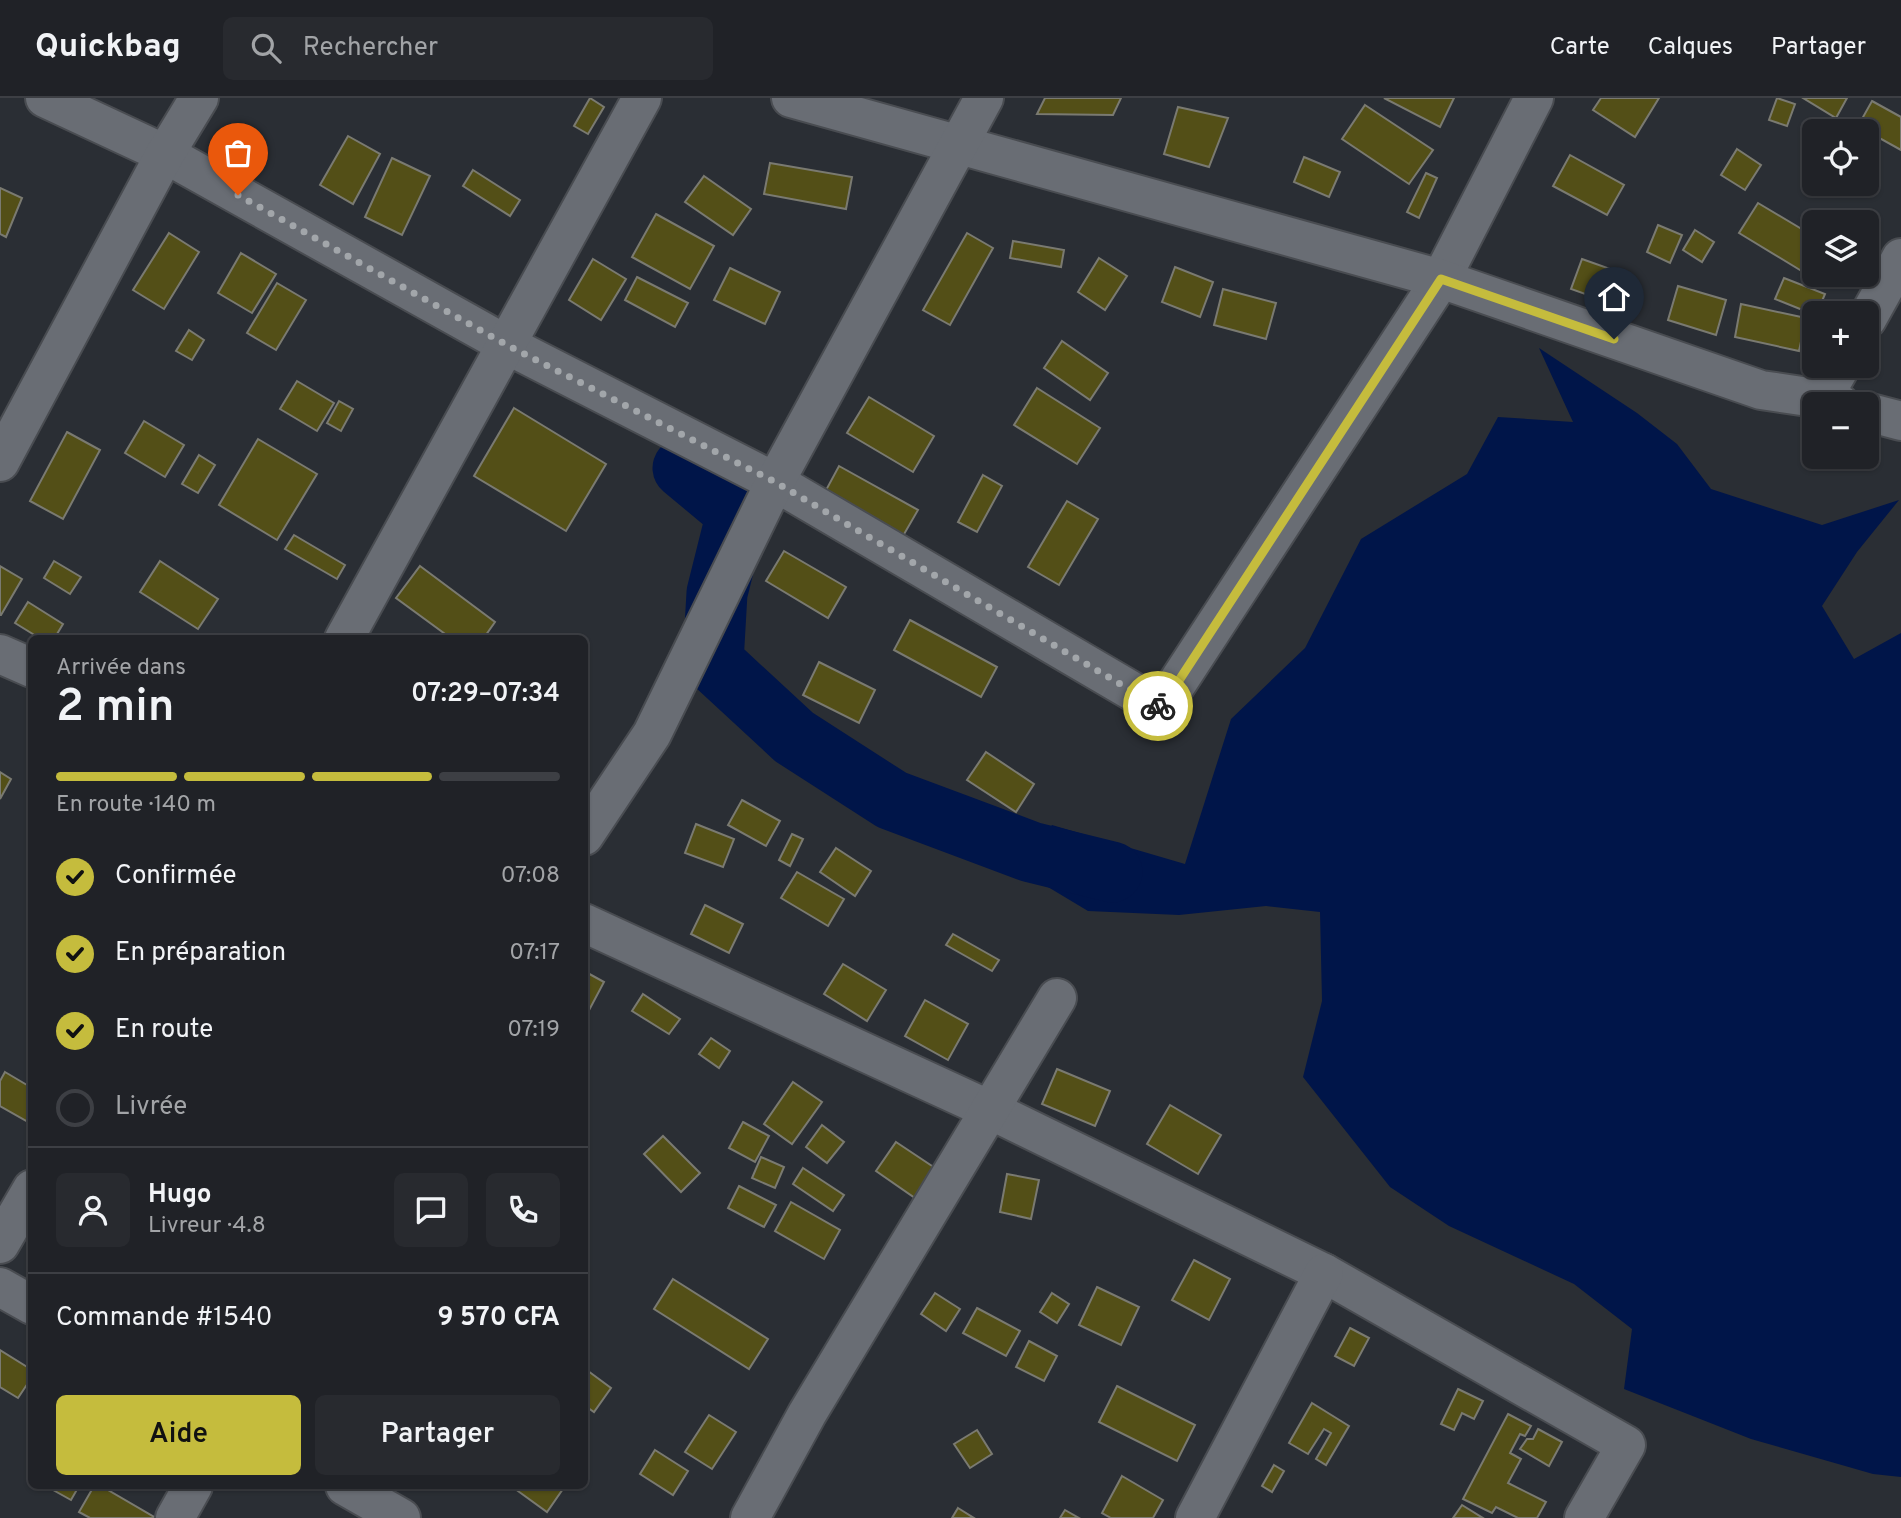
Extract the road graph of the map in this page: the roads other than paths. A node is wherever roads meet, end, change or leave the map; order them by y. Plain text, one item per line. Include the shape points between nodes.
1 (45, 98) edge
2 (199, 98) edge
3 (642, 98) edge
4 (791, 98) edge
5 (984, 98) edge
6 (1534, 98) edge
7 (958, 145) junction
8 (165, 154) junction
9 (1901, 258) edge
10 (1441, 279) junction
11 (1877, 301) edge
12 (507, 345) junction
13 (1802, 397) edge
14 (1879, 415) edge
15 (1901, 421) edge
16 (0, 462) edge
17 (775, 482) junction
18 (347, 635) edge
19 (0, 654) edge
20 (28, 666) edge
21 (588, 830) edge
22 (588, 925) edge
23 (1057, 998) dead end
24 (990, 1110) junction
25 (28, 1196) edge
26 (0, 1244) edge
27 (1324, 1273) junction
28 (0, 1287) edge
29 (28, 1303) edge
30 (191, 1489) edge
31 (350, 1489) edge
32 (176, 1518) edge
33 (401, 1518) edge
34 (750, 1518) edge
35 (1195, 1518) edge
36 (1584, 1518) edge

1 - 8 street
2 - 8 street
3 - 12 street
4 - 7 street
5 - 7 street
6 - 10 street
7 - 10 street
7 - 17 street
8 - 12 street
8 - 16 street
9 - 11 street
10 - 13 street via 1761,390
10 - 17 street via 1161,708
12 - 17 street
12 - 18 street
14 - 15 street
17 - 21 street via 652,734
19 - 20 street
22 - 24 street
23 - 24 street
24 - 27 street
24 - 34 street via 807,1414
25 - 26 street
27 - 35 street
27 - 36 street via 1626,1445
28 - 29 street
30 - 32 street
31 - 33 street

